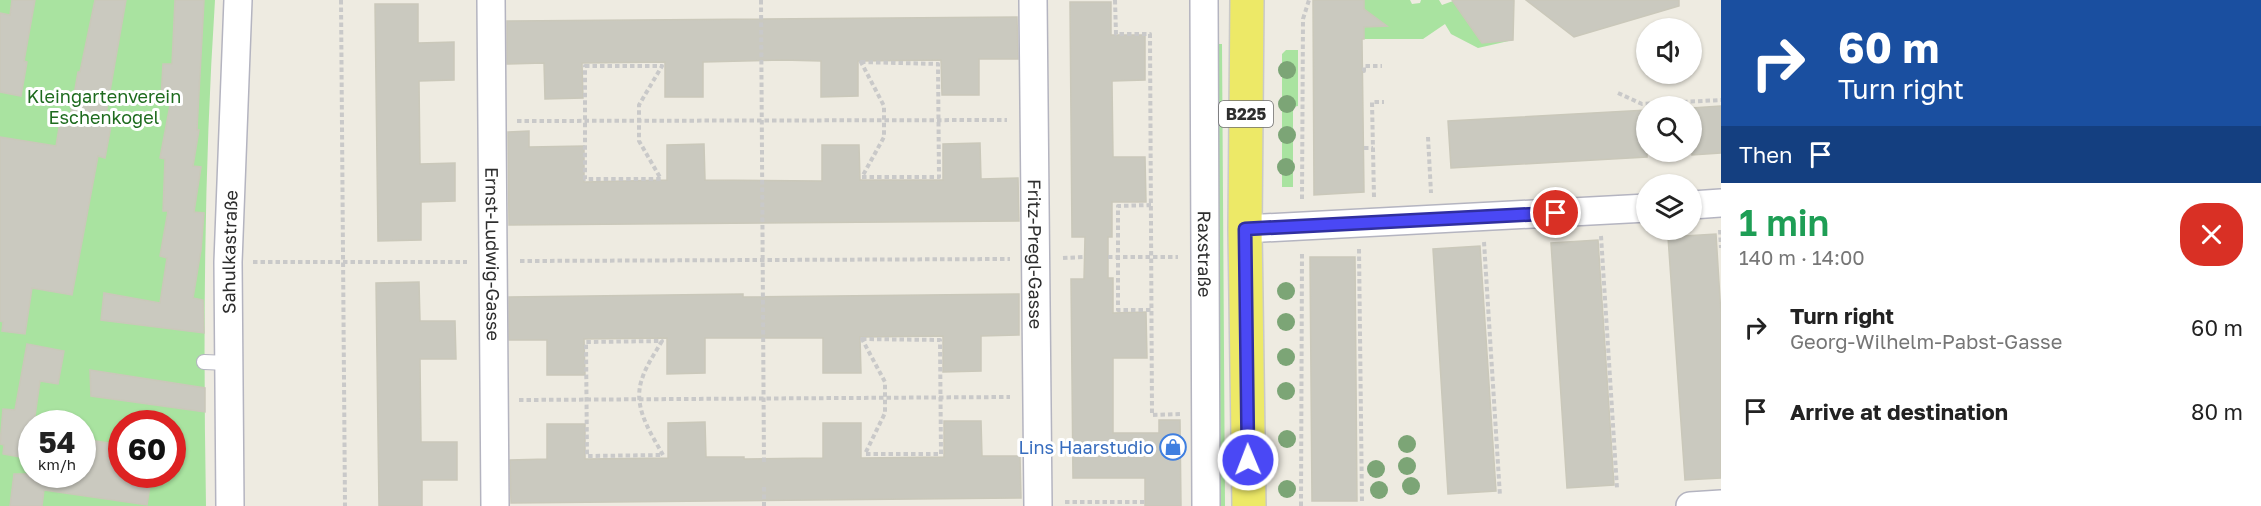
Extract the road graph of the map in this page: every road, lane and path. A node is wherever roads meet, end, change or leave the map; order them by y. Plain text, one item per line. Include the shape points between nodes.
1 (238, 0) edge
2 (341, 0) edge
3 (491, 0) edge
4 (762, 0) edge
5 (1033, 0) edge
6 (1115, 0) edge
7 (1204, 0) edge
8 (1247, 0) edge
9 (1382, 66) dead end
10 (1363, 71) dead end
11 (1618, 93) dead end
12 (1721, 99) edge
13 (1384, 102) dead end
14 (939, 120) junction
15 (1035, 120) junction
16 (585, 121) junction
17 (640, 121) junction
18 (762, 121) junction
19 (884, 121) junction
20 (492, 122) junction
21 (1428, 137) dead end
22 (1364, 148) dead end
23 (1373, 148) junction
24 (1431, 194) dead end
25 (1374, 197) dead end
26 (1151, 206) junction
27 (1636, 209) edge
28 (1702, 209) edge
29 (1720, 216) edge
30 (1245, 229) junction
31 (1601, 235) dead end
32 (1484, 241) dead end
33 (1359, 248) dead end
34 (1721, 248) edge
35 (1108, 257) dead end
36 (1118, 257) junction
37 (1152, 257) junction
38 (1185, 257) dead end
39 (1036, 258) junction
40 (762, 259) junction
41 (493, 261) junction
42 (255, 262) dead end
43 (342, 262) junction
44 (1152, 310) junction
45 (763, 397) junction
46 (885, 397) junction
47 (941, 397) junction
48 (1037, 397) junction
49 (587, 399) junction
50 (640, 399) junction
51 (494, 401) junction
52 (1185, 414) dead end
53 (764, 465) dead end
54 (764, 487) dead end
55 (1617, 488) dead end
56 (1500, 495) dead end
57 (1145, 502) dead end
58 (1038, 504) edge
59 (1362, 504) dead end
60 (1721, 504) edge
61 (230, 506) edge
62 (345, 506) edge
63 (495, 506) edge
64 (764, 506) edge
65 (1206, 506) edge
66 (1249, 506) edge
67 (1690, 506) edge

1 - 61 street, Sahulkastraße via 228,262 216,362
2 - 43 path
3 - 20 street, Ernst-Ludwig-Gasse
4 - 18 path
5 - 15 street, Fritz-Pregl-Gasse
6 - 26 path via 1116,34 1150,34
7 - 65 street, Raxstraße
8 - 30 main road, B225
9 - 10 path via 1364,66
11 - 12 path via 1642,104
13 - 23 path via 1372,102
14 - 15 path
14 - 19 path
14 - 19 path via 939,177 862,177 884,137
14 - 19 path via 938,64 861,62 884,106
15 - 39 street, Fritz-Pregl-Gasse
16 - 17 path
16 - 17 path via 585,66 662,66 639,105
16 - 17 path via 585,179 660,179 639,141
16 - 20 path
17 - 18 path
18 - 19 path
18 - 40 path
20 - 41 street, Ernst-Ludwig-Gasse
21 - 24 path
22 - 23 path
23 - 25 path
26 - 36 path via 1118,206
26 - 37 path
27 - 30 street
28 - 29 street
29 - 34 path
30 - 66 main road, B225
31 - 55 path
32 - 56 path
33 - 59 path
35 - 36 path
36 - 37 path
36 - 44 path via 1118,310
37 - 38 path
37 - 44 path
39 - 40 path
39 - 48 street, Fritz-Pregl-Gasse
40 - 41 path
40 - 45 path
41 - 43 path
41 - 51 street, Ernst-Ludwig-Gasse
42 - 43 path
43 - 62 path
44 - 52 path via 1152,414
45 - 46 path
45 - 50 path
45 - 53 path
46 - 47 path
46 - 47 path via 885,413 865,454 941,454
46 - 47 path via 885,382 862,339 940,340
47 - 48 path
48 - 58 street, Fritz-Pregl-Gasse
49 - 50 path
49 - 50 path via 587,456 663,455 641,416
49 - 50 path via 586,342 662,341 641,381
49 - 51 path
51 - 63 street, Ernst-Ludwig-Gasse
54 - 64 path
57 - 58 path
60 - 67 street

